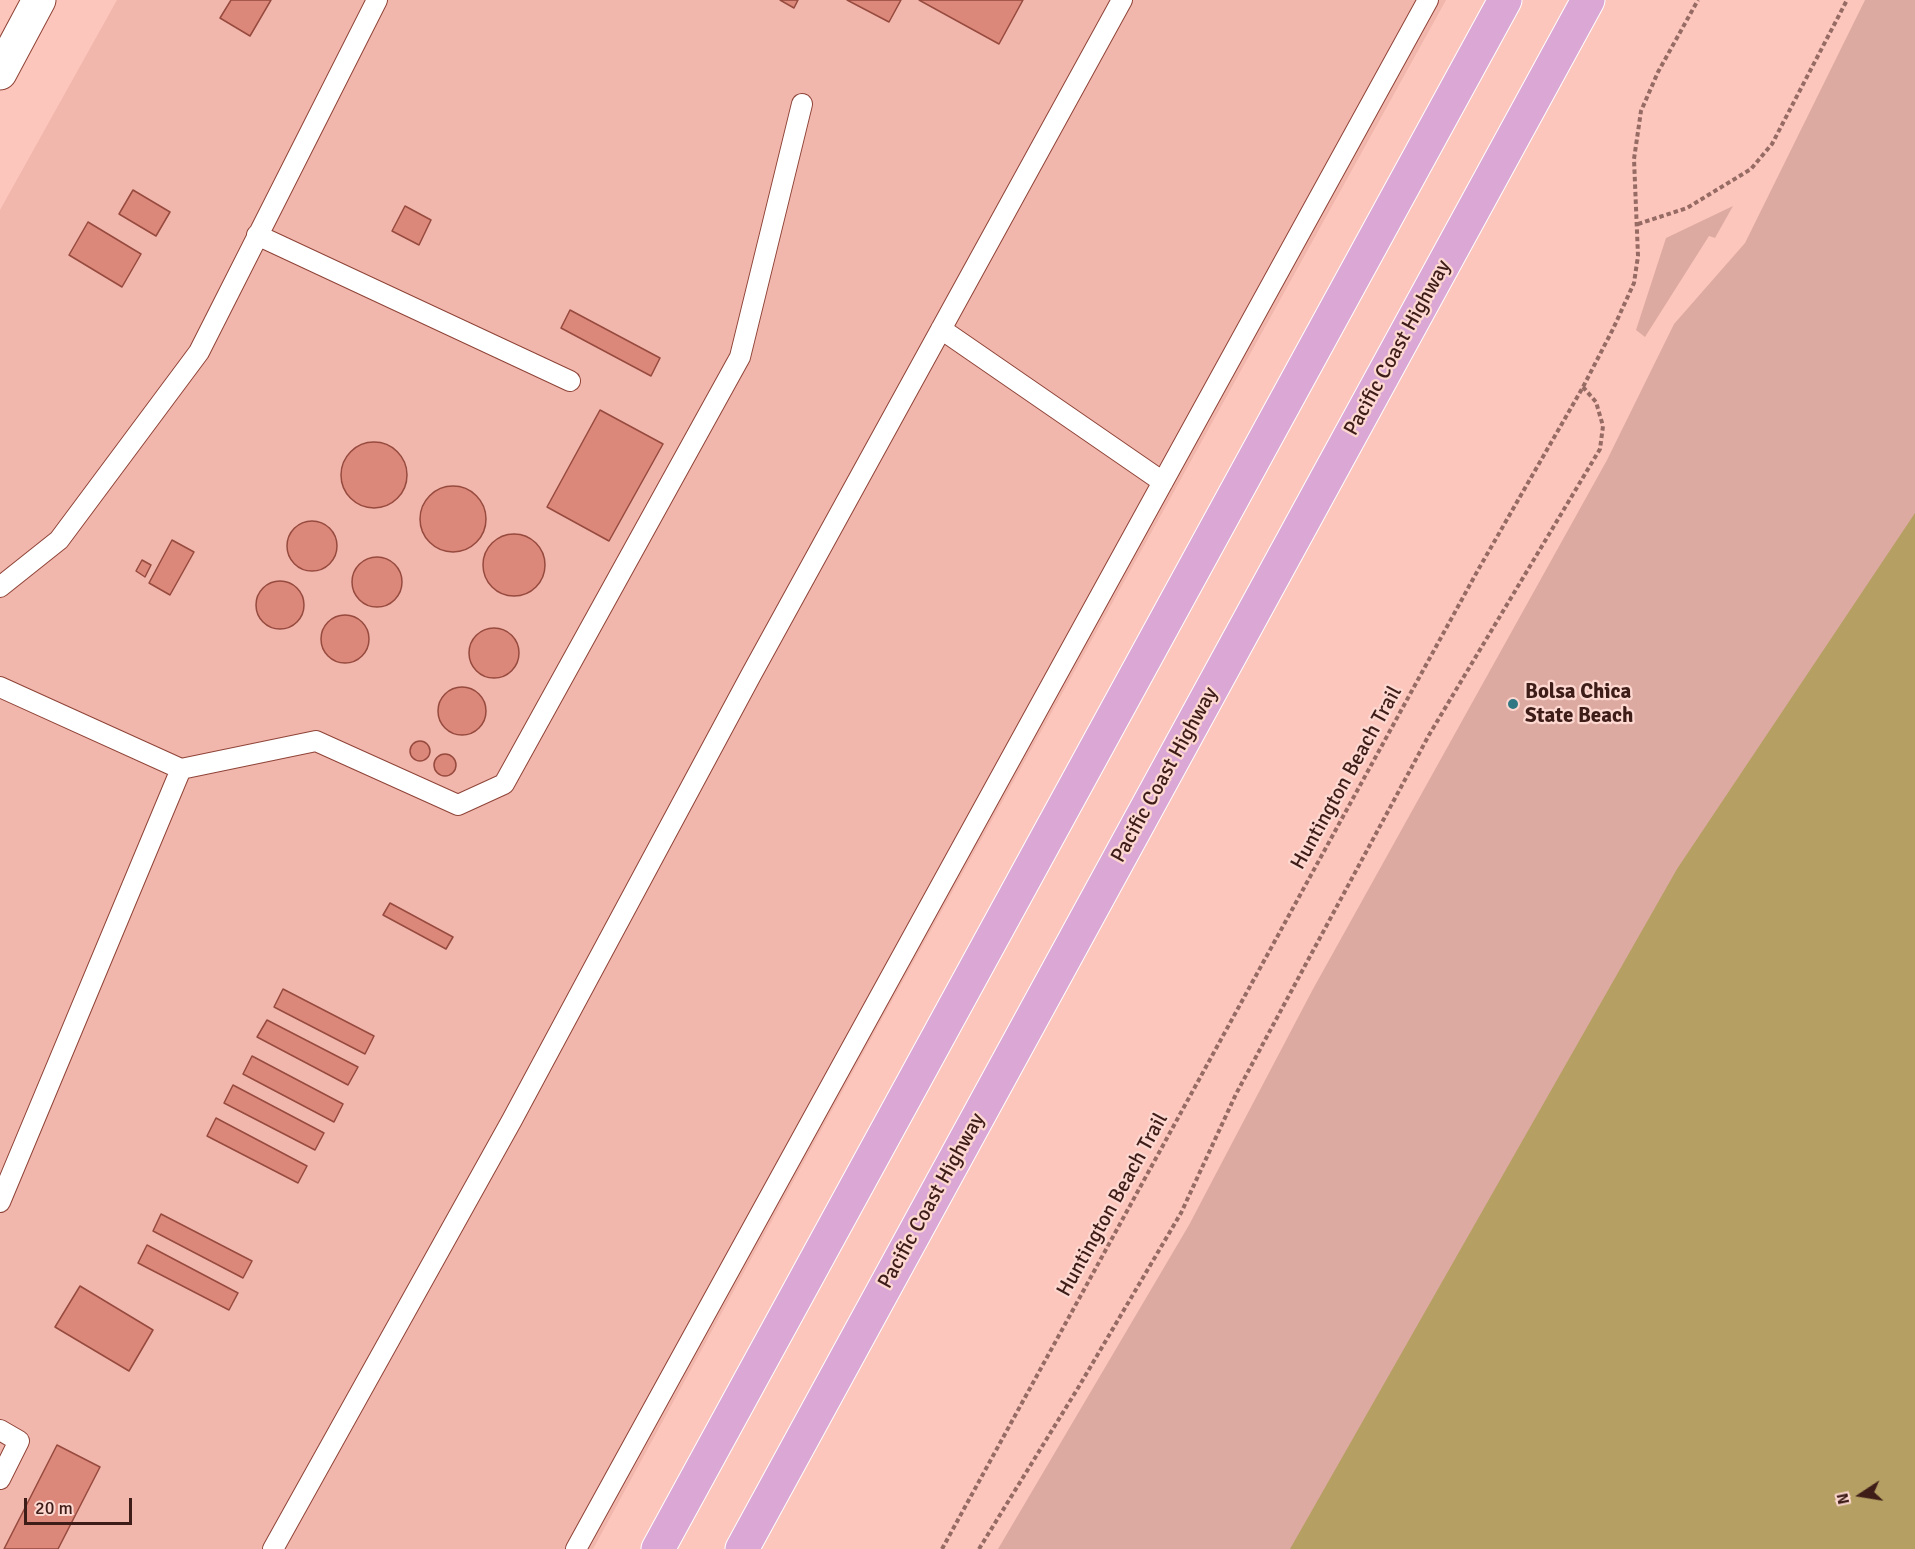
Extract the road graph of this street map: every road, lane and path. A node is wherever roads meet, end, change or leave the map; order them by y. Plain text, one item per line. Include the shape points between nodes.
1 (39, 0) edge
2 (377, 0) edge
3 (1122, 0) edge
4 (1428, 0) edge
5 (1505, 0) edge
6 (1588, 0) edge
7 (1698, 0) edge
8 (1847, 0) edge
9 (0, 73) edge
10 (802, 104) dead end
11 (1638, 224) junction
12 (257, 235) junction
13 (941, 329) junction
14 (570, 381) dead end
15 (1583, 387) junction
16 (1163, 482) junction
17 (0, 587) edge
18 (0, 687) edge
19 (182, 769) junction
20 (0, 1202) edge
21 (0, 1430) edge
22 (0, 1479) edge
23 (273, 1549) edge
24 (576, 1549) edge
25 (658, 1549) edge
26 (742, 1549) edge
27 (942, 1549) edge
28 (979, 1549) edge

1 - 9 street
2 - 12 lane
3 - 13 lane
4 - 16 lane
5 - 25 highway
6 - 26 highway, Pacific Coast Highway
7 - 11 path, Huntington Beach Trail via 1641,111 1634,159
8 - 11 path via 1772,144 1750,169 1687,208
10 - 19 lane via 740,357 504,784 458,806 316,741
11 - 15 path, Huntington Beach Trail via 1634,283
12 - 14 lane
12 - 17 lane via 199,352 59,540
13 - 16 lane
13 - 23 lane via 512,1120
15 - 27 path, Huntington Beach Trail via 1478,570
15 - 28 path via 1596,402 1603,426 1600,449 1429,735 1236,1094 1181,1213
16 - 24 lane
18 - 19 lane
19 - 20 lane
21 - 22 lane via 19,1441

